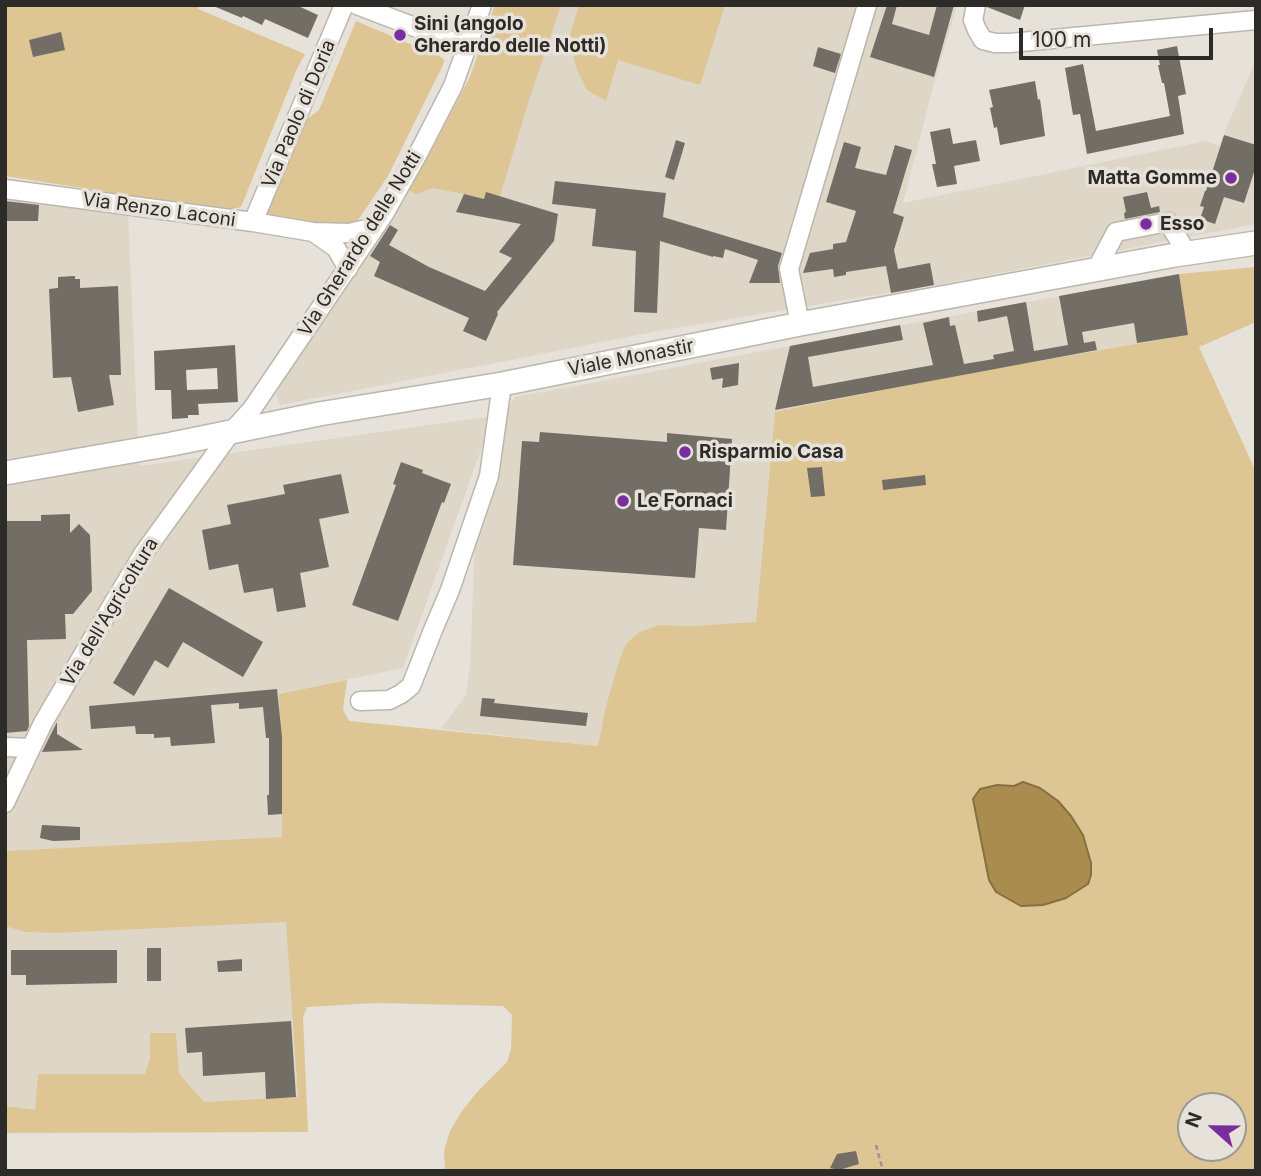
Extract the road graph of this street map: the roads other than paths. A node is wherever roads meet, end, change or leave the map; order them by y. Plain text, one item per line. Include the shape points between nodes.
1 (344, 5) edge
2 (357, 5) edge
3 (482, 5) edge
4 (867, 5) edge
5 (976, 5) edge
6 (1256, 20) edge
7 (467, 47) junction
8 (5, 189) edge
9 (253, 222) junction
10 (375, 227) junction
11 (313, 232) junction
12 (1256, 243) edge
13 (1229, 247) junction
14 (1187, 253) junction
15 (1256, 255) edge
16 (348, 269) junction
17 (1096, 270) junction
18 (800, 324) junction
19 (502, 384) junction
20 (232, 431) junction
21 (5, 473) edge
22 (360, 701) dead end
23 (5, 747) edge
24 (31, 748) junction
25 (5, 803) edge

1 - 9 street, Via Paolo di Doria
2 - 7 street
3 - 7 street, Via Gherardo delle Notti
4 - 18 street via 789,270
5 - 6 street via 973,20 977,30 983,40 995,43
7 - 10 street, Via Gherardo delle Notti via 453,86
8 - 9 street, Via Renzo Laconi
9 - 11 street, Via Renzo Laconi
10 - 11 street, Via Renzo Laconi via 349,233
10 - 16 street, Via Gherardo delle Notti
11 - 16 street via 336,248
12 - 13 main road, Viale Monastir
13 - 14 main road, Viale Monastir
13 - 15 street
14 - 17 main road, Viale Monastir
14 - 17 street via 1168,222 1116,232
16 - 20 street, Via Gherardo delle Notti
17 - 18 main road, Viale Monastir
18 - 19 main road, Viale Monastir
19 - 20 main road, Viale Monastir
19 - 22 street via 489,476 411,686 388,700
20 - 21 main road, Viale Monastir
20 - 24 street, Via dell'Agricoltura via 136,566
23 - 24 street
24 - 25 street, Via dell'Agricoltura

